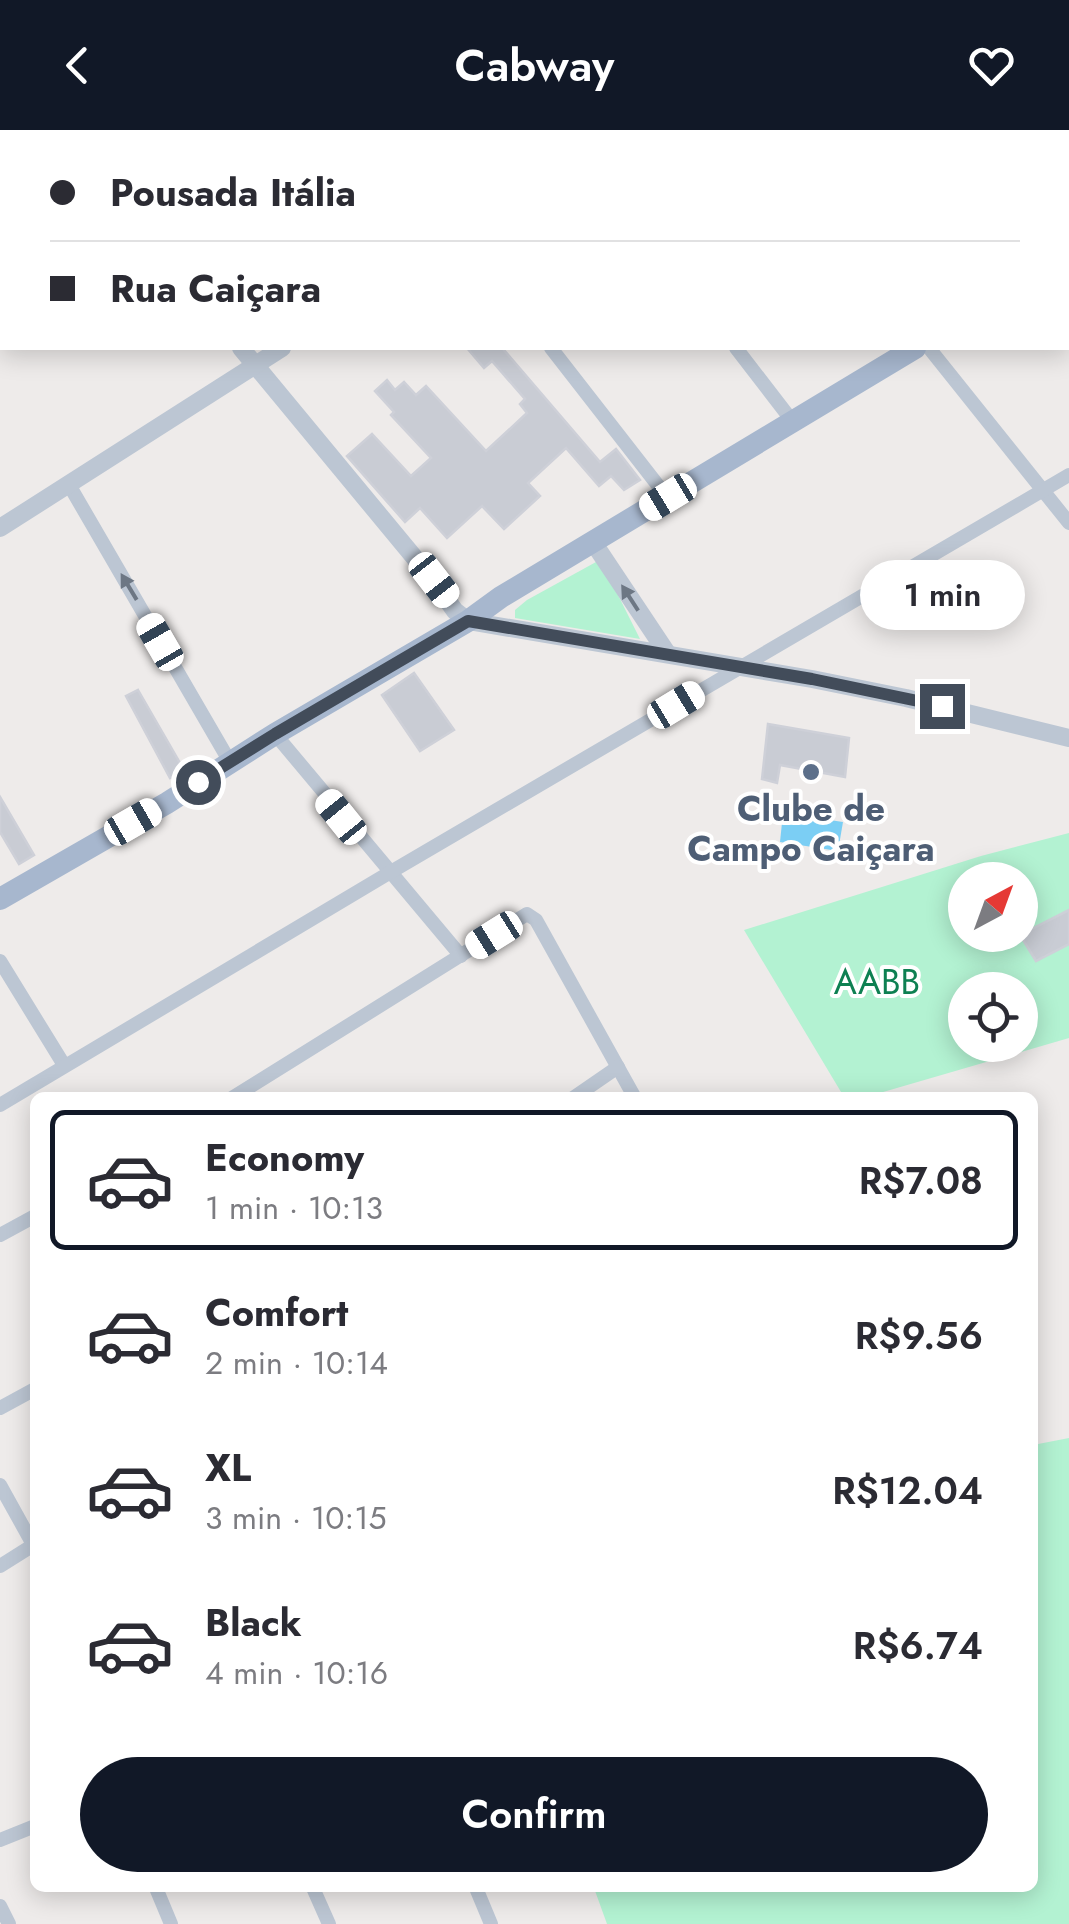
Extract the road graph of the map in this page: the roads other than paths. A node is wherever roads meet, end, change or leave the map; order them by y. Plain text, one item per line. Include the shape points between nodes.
1 (243, 350) edge
2 (279, 350) edge
3 (553, 350) edge
4 (738, 350) edge
5 (912, 350) edge
6 (931, 350) edge
7 (254, 365) junction
8 (793, 422) junction
9 (1069, 476) edge
10 (68, 483) junction
11 (1044, 491) junction
12 (668, 497) junction
13 (1069, 523) edge
14 (0, 528) edge
15 (593, 542) junction
16 (468, 621) junction
17 (667, 653) junction
18 (740, 668) junction
19 (275, 734) junction
20 (1069, 738) edge
21 (230, 762) junction
22 (390, 873) junction
23 (0, 899) edge
24 (460, 956) junction
25 (0, 960) edge
26 (64, 1065) junction
27 (618, 1067) junction
28 (242, 1092) edge
29 (582, 1092) edge
30 (632, 1092) edge
31 (0, 1105) edge
32 (30, 1219) edge
33 (0, 1235) edge
34 (30, 1392) edge
35 (0, 1408) edge
36 (0, 1485) edge
37 (30, 1538) edge
38 (30, 1547) edge
39 (0, 1566) edge
40 (30, 1828) edge
41 (0, 1840) edge
42 (158, 1892) edge
43 (315, 1892) edge
44 (478, 1892) edge
45 (0, 1906) edge
46 (10, 1924) edge
47 (171, 1924) edge
48 (328, 1924) edge
49 (491, 1924) edge

1 - 7 street
2 - 7 street
3 - 12 street
4 - 8 street
5 - 8 main road
6 - 11 street
7 - 10 street
7 - 16 street
8 - 12 main road
9 - 11 street
10 - 14 street
21 -> 10 street
11 - 13 street
11 - 18 street
12 - 15 main road
15 - 16 main road
17 -> 15 street
16 - 17 street
16 - 19 main road
17 - 18 street
18 - 20 street via 906,698
18 - 22 street
19 - 21 main road
19 - 22 street
21 - 23 main road
22 - 24 street
22 - 26 street
24 - 27 street via 527,914 536,920
24 - 28 street
25 - 26 street
26 - 31 street
27 - 29 street
27 - 30 street
32 - 33 street
34 - 35 street
36 - 37 street
38 - 39 street
40 - 41 street
42 - 47 street
43 - 48 street
44 - 49 street
45 - 46 street

